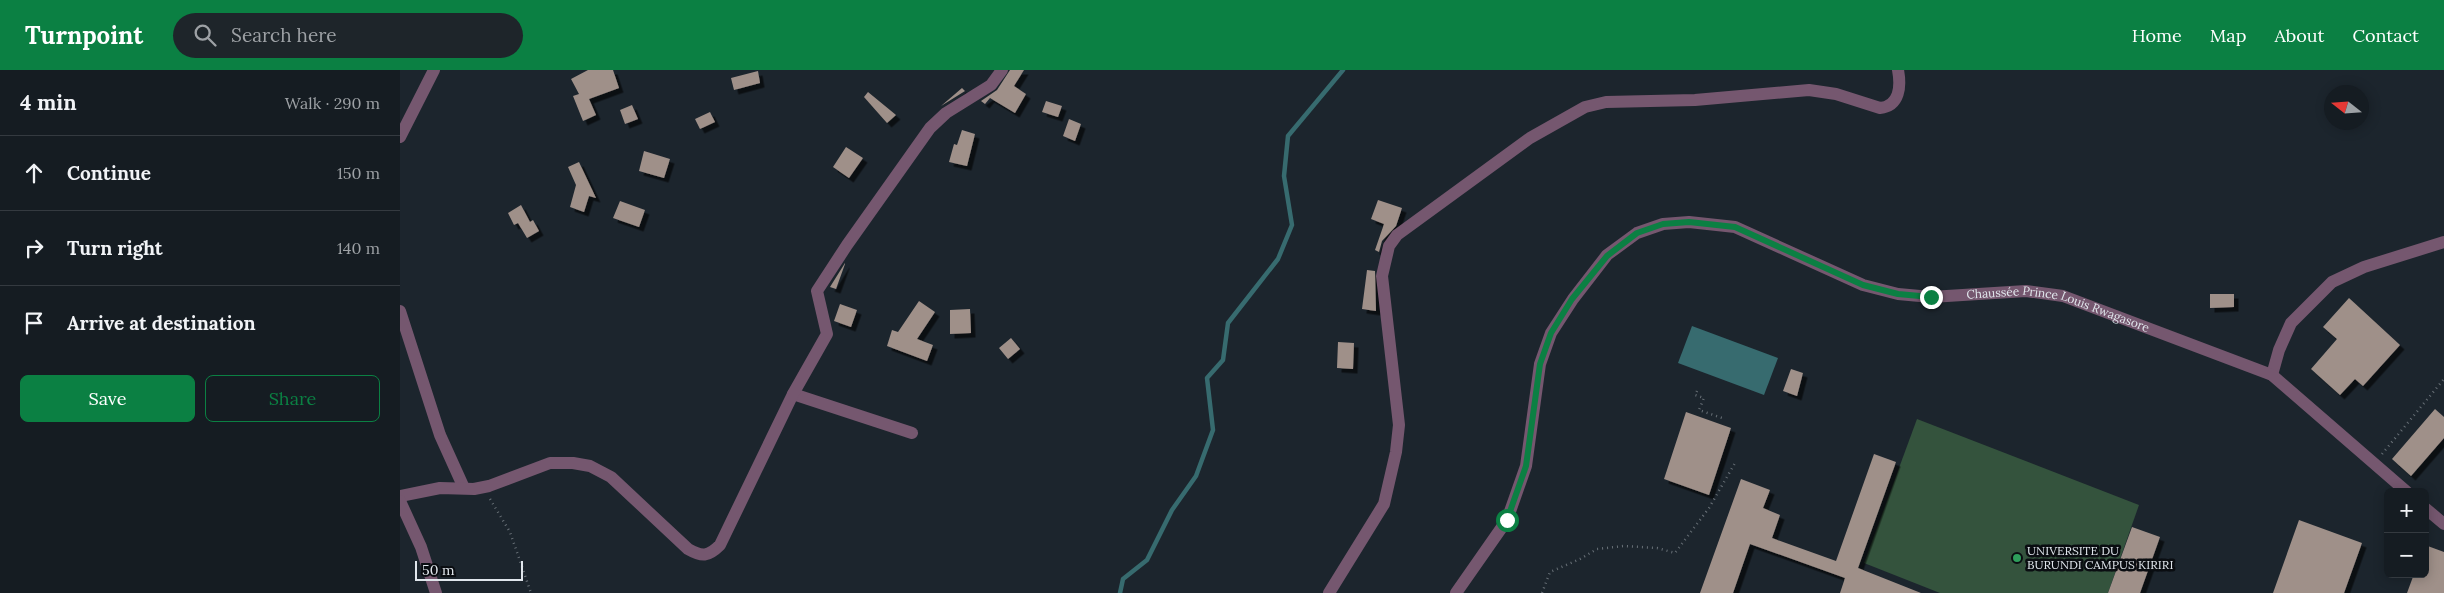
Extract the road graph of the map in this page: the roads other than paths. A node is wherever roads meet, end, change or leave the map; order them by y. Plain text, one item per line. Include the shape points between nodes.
1 (434, 70) edge
2 (1002, 70) edge
3 (1898, 70) edge
4 (400, 137) edge
5 (2444, 242) edge
6 (400, 312) edge
7 (2272, 375) junction
8 (793, 394) junction
9 (912, 433) dead end
10 (464, 488) junction
11 (2402, 488) edge
12 (400, 496) edge
13 (400, 500) edge
14 (2429, 511) edge
15 (2444, 524) edge
16 (436, 593) edge
17 (1329, 593) edge
18 (1456, 593) edge

1 - 4 street
2 - 8 street via 992,86 946,114 930,128 846,245 817,291 828,334
3 - 17 street via 1898,95 1886,108 1809,90 1695,100 1606,102 1585,107 1530,138 1397,234 1389,246 1382,276 1399,425 1396,452 1384,504
5 - 7 street via 2332,282 2291,323
6 - 10 street via 437,427
7 - 11 street, Chaussée Prince Louis Rwagasore
7 - 18 street, Chaussée Prince Louis Rwagasore via 2055,294 2026,291 1931,297 1898,294 1863,285 1735,227 1689,222 1663,224 1637,233 1607,256 1572,299 1551,333 1540,364 1526,466 1507,520
8 - 9 street
8 - 10 street via 720,545 706,556 688,549 611,477 590,466 550,463 489,486
10 - 12 street via 440,488
13 - 16 street via 421,547
14 - 15 street

